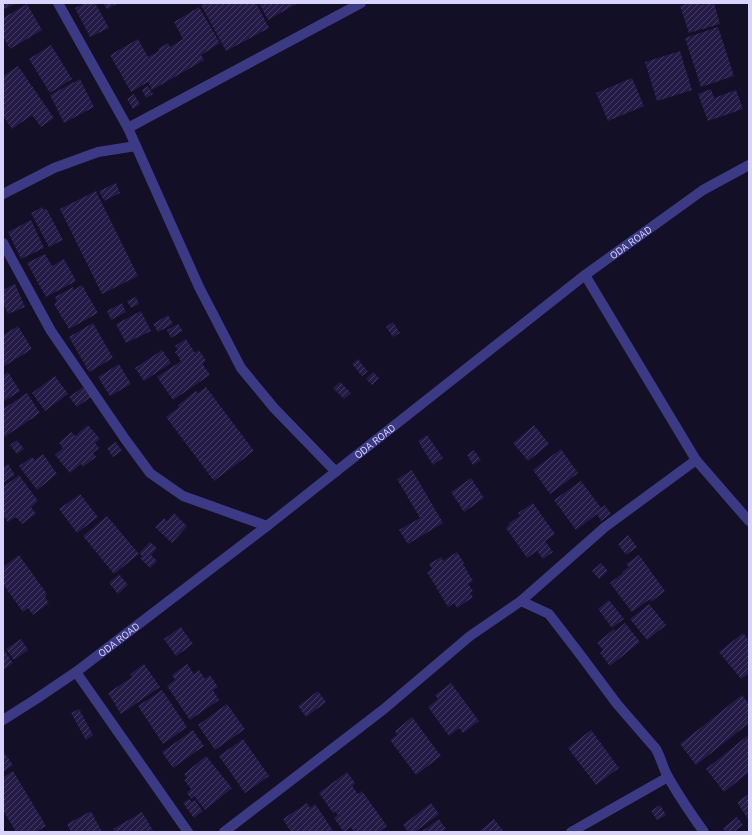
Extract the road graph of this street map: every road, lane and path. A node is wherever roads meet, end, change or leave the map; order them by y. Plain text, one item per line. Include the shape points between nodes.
1 (58, 3) edge
2 (361, 3) edge
3 (128, 128) junction
4 (136, 146) junction
5 (749, 165) edge
6 (3, 194) edge
7 (3, 243) edge
8 (585, 274) junction
9 (696, 460) junction
10 (336, 472) junction
11 (749, 521) edge
12 (267, 526) junction
13 (521, 601) junction
14 (76, 672) junction
15 (3, 720) edge
16 (668, 777) junction
17 (188, 832) edge
18 (224, 832) edge
19 (571, 832) edge
20 (704, 832) edge

1 - 3 street
2 - 3 street
3 - 4 street
4 - 6 street via 98,152 54,168
4 - 10 street via 199,287 241,368 274,408
5 - 8 street, ODA ROAD via 703,190
7 - 12 street via 51,331 150,473 182,496
8 - 9 street
8 - 10 street, ODA ROAD
9 - 11 street
9 - 13 street via 605,527
10 - 12 street, ODA ROAD
12 - 14 street, ODA ROAD
13 - 16 street via 549,614 617,704 656,749
13 - 18 street via 470,636 384,709
14 - 15 street, ODA ROAD
14 - 17 street
16 - 19 street
16 - 20 street

